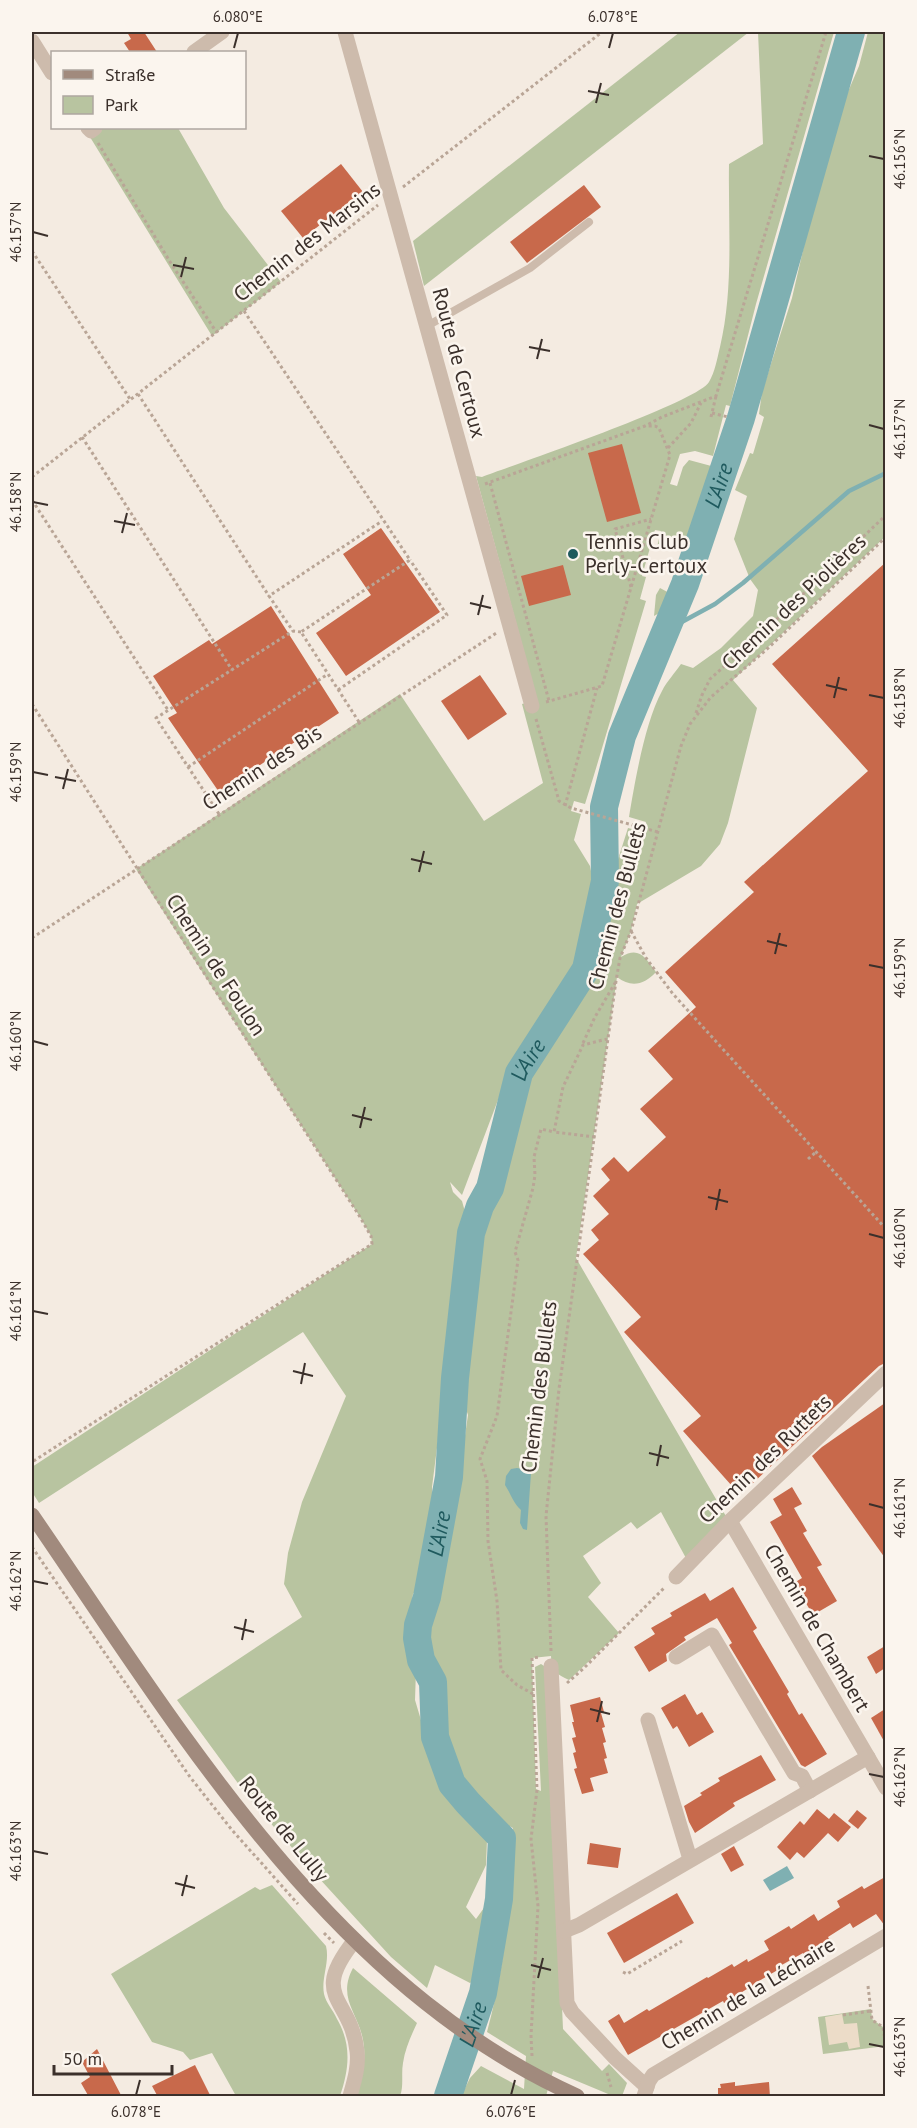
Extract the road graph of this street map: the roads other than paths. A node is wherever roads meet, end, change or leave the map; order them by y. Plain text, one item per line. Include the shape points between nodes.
1 (222, 32) edge
2 (345, 32) edge
3 (32, 41) edge
4 (195, 51) edge
5 (51, 71) edge
6 (589, 222) dead end
7 (427, 326) junction
8 (532, 706) road end
9 (885, 1372) edge
10 (32, 1515) edge
11 (730, 1521) junction
12 (676, 1577) road end
13 (676, 1657) dead end
14 (551, 1661) road end
15 (648, 1720) dead end
16 (868, 1757) junction
17 (885, 1788) edge
18 (810, 1791) junction
19 (690, 1859) junction
20 (564, 1931) junction
21 (885, 1936) edge
22 (355, 1940) junction
23 (645, 2092) edge
24 (350, 2097) edge
25 (577, 2097) edge

1 - 4 street
2 - 7 street, Route de Certoux
3 - 5 street
6 - 7 lane via 530,268
7 - 8 street, Route de Certoux
9 - 11 street, Chemin des Ruttets
10 - 22 main road, Route de Lully via 182,1734 315,1900
11 - 12 street, Chemin des Ruttets
11 - 16 street, Chemin de Chambert
13 - 18 street via 712,1635 795,1773 802,1776
14 - 20 street
15 - 19 street
16 - 17 street, Chemin de Chambert
16 - 18 street
18 - 19 street
19 - 20 street
20 - 23 street via 569,2008
21 - 23 street, Chemin de la Léchaire via 654,2075
22 - 24 street via 336,1967 333,1986 357,2049
22 - 25 main road, Route de Lully via 409,1991 465,2033

